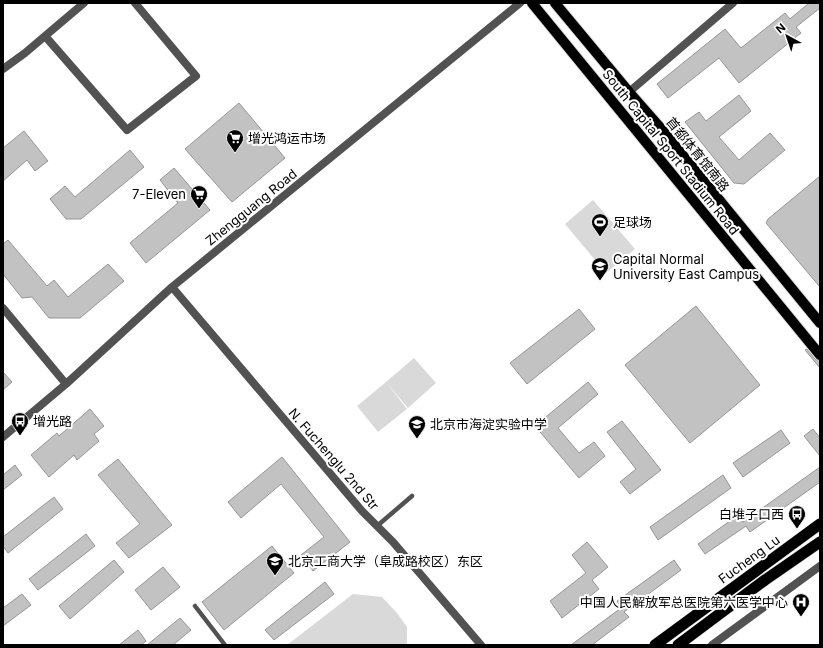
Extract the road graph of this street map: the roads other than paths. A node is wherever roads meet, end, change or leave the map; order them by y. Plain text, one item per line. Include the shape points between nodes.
1 (84, 3) edge
2 (135, 3) edge
3 (520, 3) edge
4 (532, 3) edge
5 (555, 3) edge
6 (733, 3) edge
7 (45, 36) junction
8 (3, 69) edge
9 (629, 92) junction
10 (172, 287) junction
11 (3, 308) edge
12 (820, 323) edge
13 (820, 355) edge
14 (66, 384) junction
15 (3, 437) edge
16 (412, 496) dead end
17 (820, 524) edge
18 (377, 526) junction
19 (820, 542) edge
20 (820, 566) edge
21 (195, 606) dead end
22 (224, 645) edge
23 (481, 645) edge
24 (655, 645) edge
25 (678, 645) edge
26 (712, 645) edge

1 - 7 street
2 - 7 street via 196,76 127,130
3 - 10 street, Zhengguang Road
4 - 13 main road, South Capital Sport Stadium Road
5 - 9 main road, 首都体育馆南路
6 - 9 street
7 - 8 street
9 - 12 main road, 首都体育馆南路
10 - 14 street, Zhengguang Road
10 - 18 street, N. Fuchenglu 2nd Str via 357,506
11 - 14 street
14 - 15 street, Zhengguang Road
16 - 18 lane
17 - 24 highway, Fucheng Lu
18 - 23 street, N. Fuchenglu 2nd Str
19 - 25 highway, Fucheng Lu
20 - 26 street
21 - 22 lane

